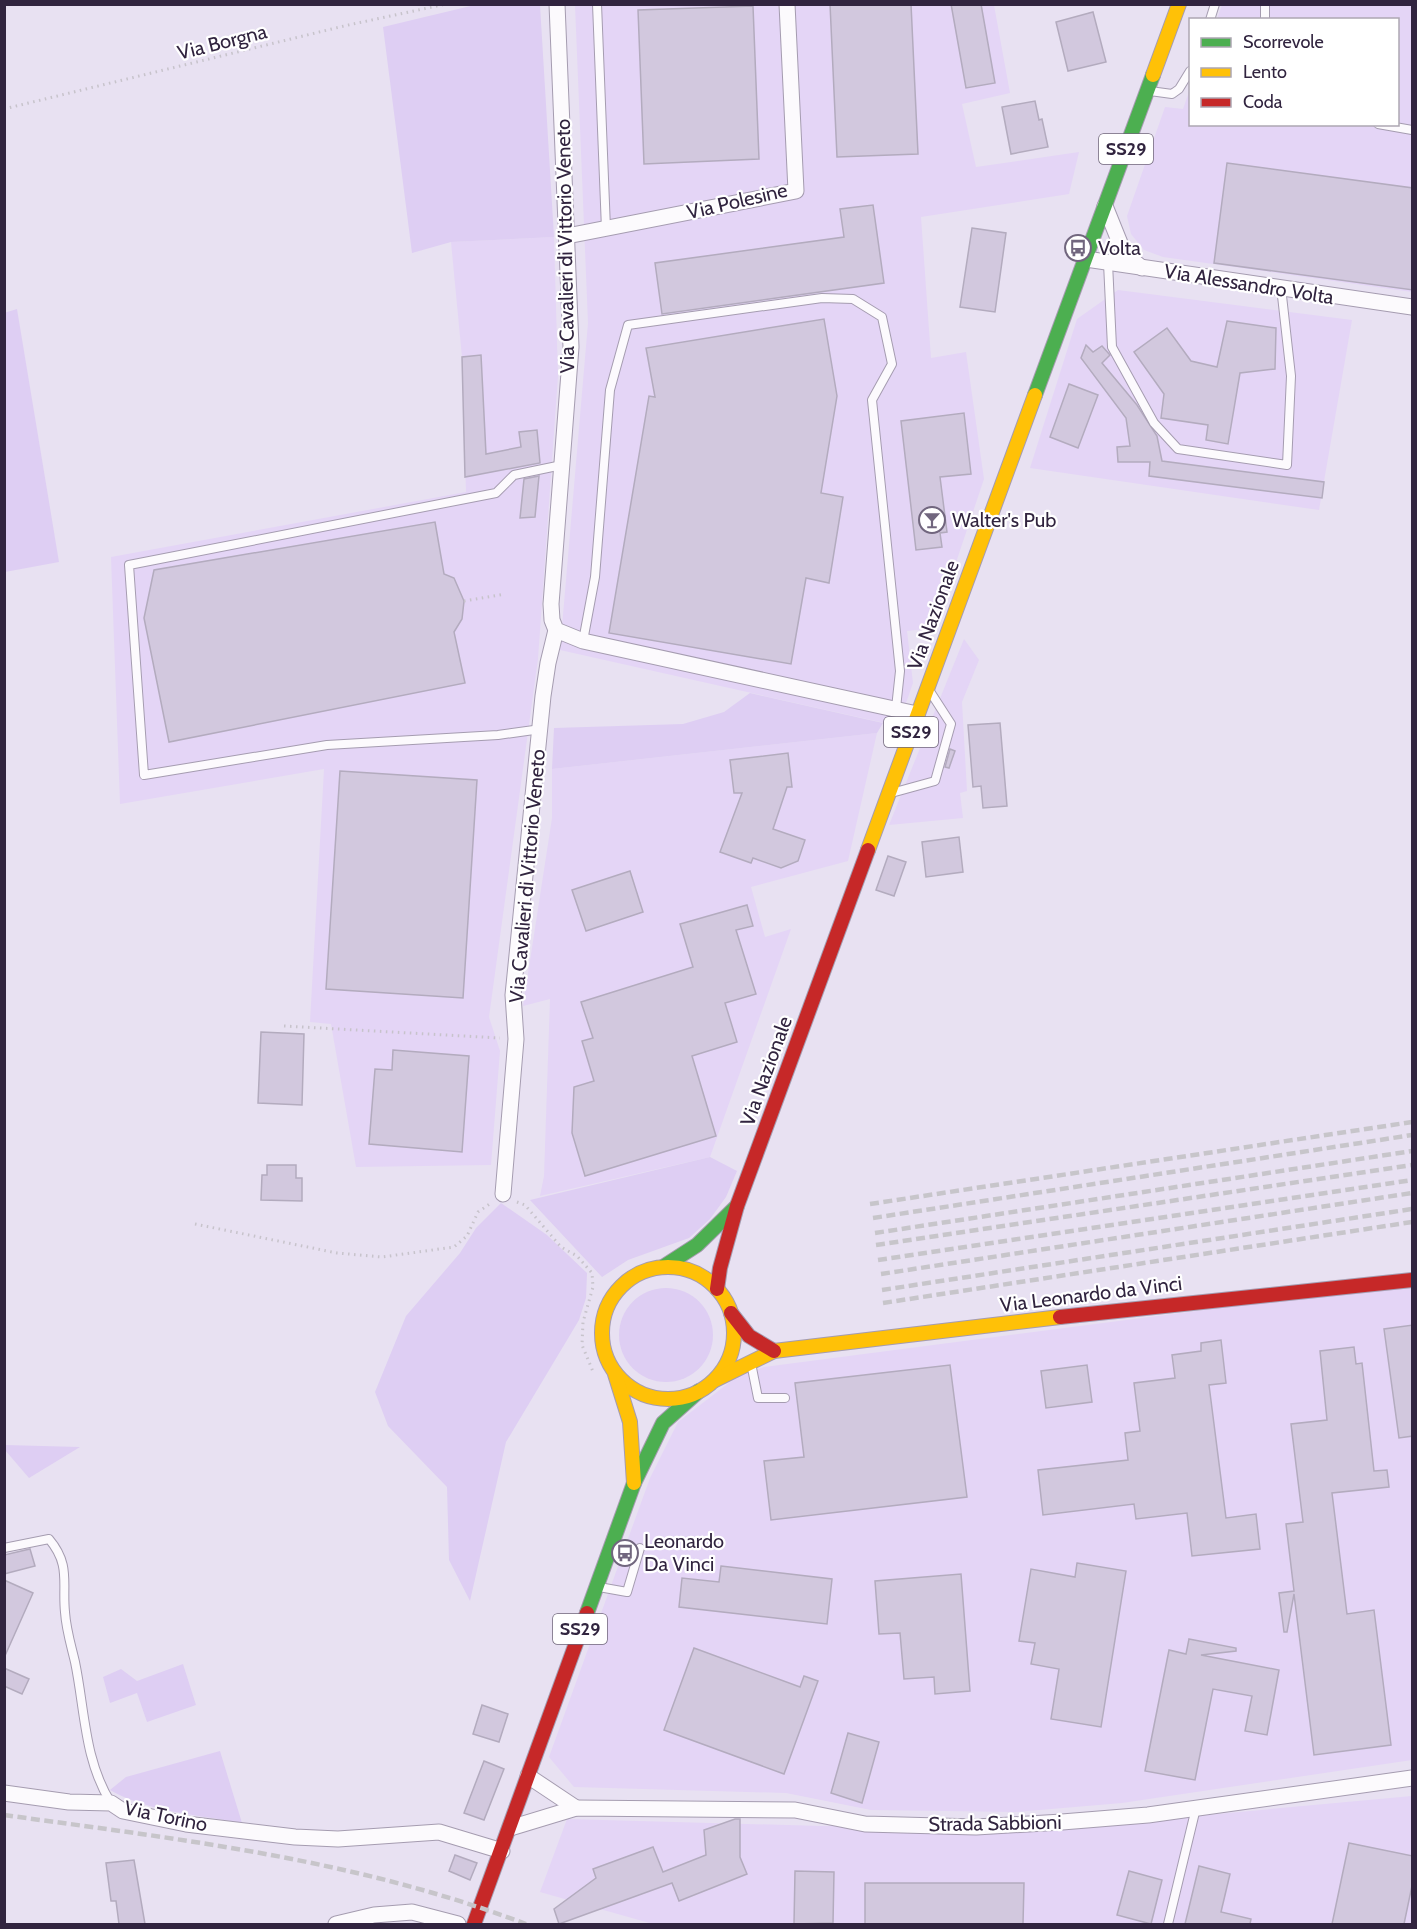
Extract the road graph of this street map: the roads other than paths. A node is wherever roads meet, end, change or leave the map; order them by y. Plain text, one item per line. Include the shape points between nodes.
1 (557, 4) edge
2 (597, 4) edge
3 (787, 4) edge
4 (1179, 4) edge
5 (1189, 74) edge
6 (1148, 91) junction
7 (1390, 126) edge
8 (1413, 130) edge
9 (1105, 206) junction
10 (606, 229) junction
11 (567, 236) junction
12 (1086, 259) junction
13 (1108, 263) junction
14 (1142, 268) junction
15 (1281, 287) junction
16 (1413, 307) edge
17 (562, 465) junction
18 (556, 630) junction
19 (583, 641) junction
20 (927, 687) junction
21 (896, 708) junction
22 (917, 714) junction
23 (542, 729) junction
24 (888, 794) junction
25 (503, 1194) road end
26 (736, 1206) junction
27 (663, 1267) junction
28 (1413, 1280) edge
29 (717, 1289) junction
30 (731, 1313) junction
31 (774, 1351) junction
32 (751, 1362) junction
33 (614, 1372) junction
34 (715, 1380) junction
35 (699, 1391) junction
36 (785, 1398) dead end
37 (634, 1483) junction
38 (4, 1548) edge
39 (640, 1548) dead end
40 (595, 1587) junction
41 (528, 1776) junction
42 (1413, 1778) edge
43 (4, 1793) edge
44 (111, 1803) junction
45 (576, 1808) junction
46 (1196, 1808) junction
47 (510, 1828) junction
48 (502, 1851) junction
49 (336, 1924) edge
50 (458, 1924) edge
51 (474, 1924) edge
52 (1168, 1924) edge

1 - 11 street, Via Cavalieri di Vittorio Veneto
2 - 10 lane
3 - 10 street, Via Polesine via 796,190
4 - 6 main road, Via Nazionale / SS29
5 - 6 lane via 1172,94
6 - 9 main road, Via Nazionale / SS29
7 - 8 lane
9 - 12 main road, Via Nazionale / SS29
9 - 14 street via 1124,253
10 - 11 street, Via Polesine
11 - 17 street, Via Cavalieri di Vittorio Veneto via 572,347
12 - 13 street, Via Alessandro Volta
12 - 20 main road, Via Nazionale / SS29
13 - 14 street, Via Alessandro Volta
13 - 15 lane via 1112,347 1154,423 1178,449 1287,465 1291,376
14 - 15 street, Via Alessandro Volta
15 - 16 street, Via Alessandro Volta
17 - 18 street, Via Cavalieri di Vittorio Veneto via 551,604
17 - 23 lane via 514,474 496,493 129,565 144,775 327,746
18 - 19 street
18 - 23 street, Via Cavalieri di Vittorio Veneto via 548,663
19 - 21 street
19 - 21 lane via 595,577 610,390 628,325 822,298 854,299 882,317 892,364 872,400 900,671
20 - 22 main road, Via Nazionale / SS29
20 - 24 lane via 951,724 935,781
21 - 22 street
22 - 24 main road, Via Nazionale / SS29
23 - 25 street, Via Cavalieri di Vittorio Veneto via 513,995 516,1039
24 - 26 main road, Via Nazionale / SS29
26 - 27 main road, Via Nazionale / SS29 via 697,1245
26 - 29 main road, Via Nazionale / SS29 via 732,1232 718,1271
27 - 29 main road via 698,1274
27 - 33 main road via 632,1277 605,1310 603,1347
28 - 31 main road, Via Leonardo da Vinci
29 - 30 main road
30 - 31 main road via 749,1336
30 - 34 main road via 731,1351
31 - 32 main road, Via Leonardo da Vinci
32 - 34 main road, Via Leonardo da Vinci
32 - 36 lane via 758,1398
33 - 35 main road via 633,1389 652,1398 675,1399
33 - 37 main road, SS29 via 630,1422
34 - 35 main road
35 - 37 main road, SS29 via 663,1423
37 - 40 main road, SS29
38 - 44 lane, Via Torino via 49,1539 59,1551 66,1577 67,1632 83,1721 101,1787
39 - 40 lane via 627,1592
40 - 41 main road, SS29
41 - 45 street
41 - 47 main road, SS29
42 - 46 street, Strada Sabbioni
43 - 44 street
44 - 48 street, Via Torino via 123,1811 196,1825 338,1839 439,1832
45 - 46 street, Strada Sabbioni via 795,1810 865,1824 976,1827
45 - 47 street, Strada Sabbioni
46 - 52 lane
47 - 48 main road, SS29
48 - 51 main road, SS29
49 - 50 street via 412,1912

